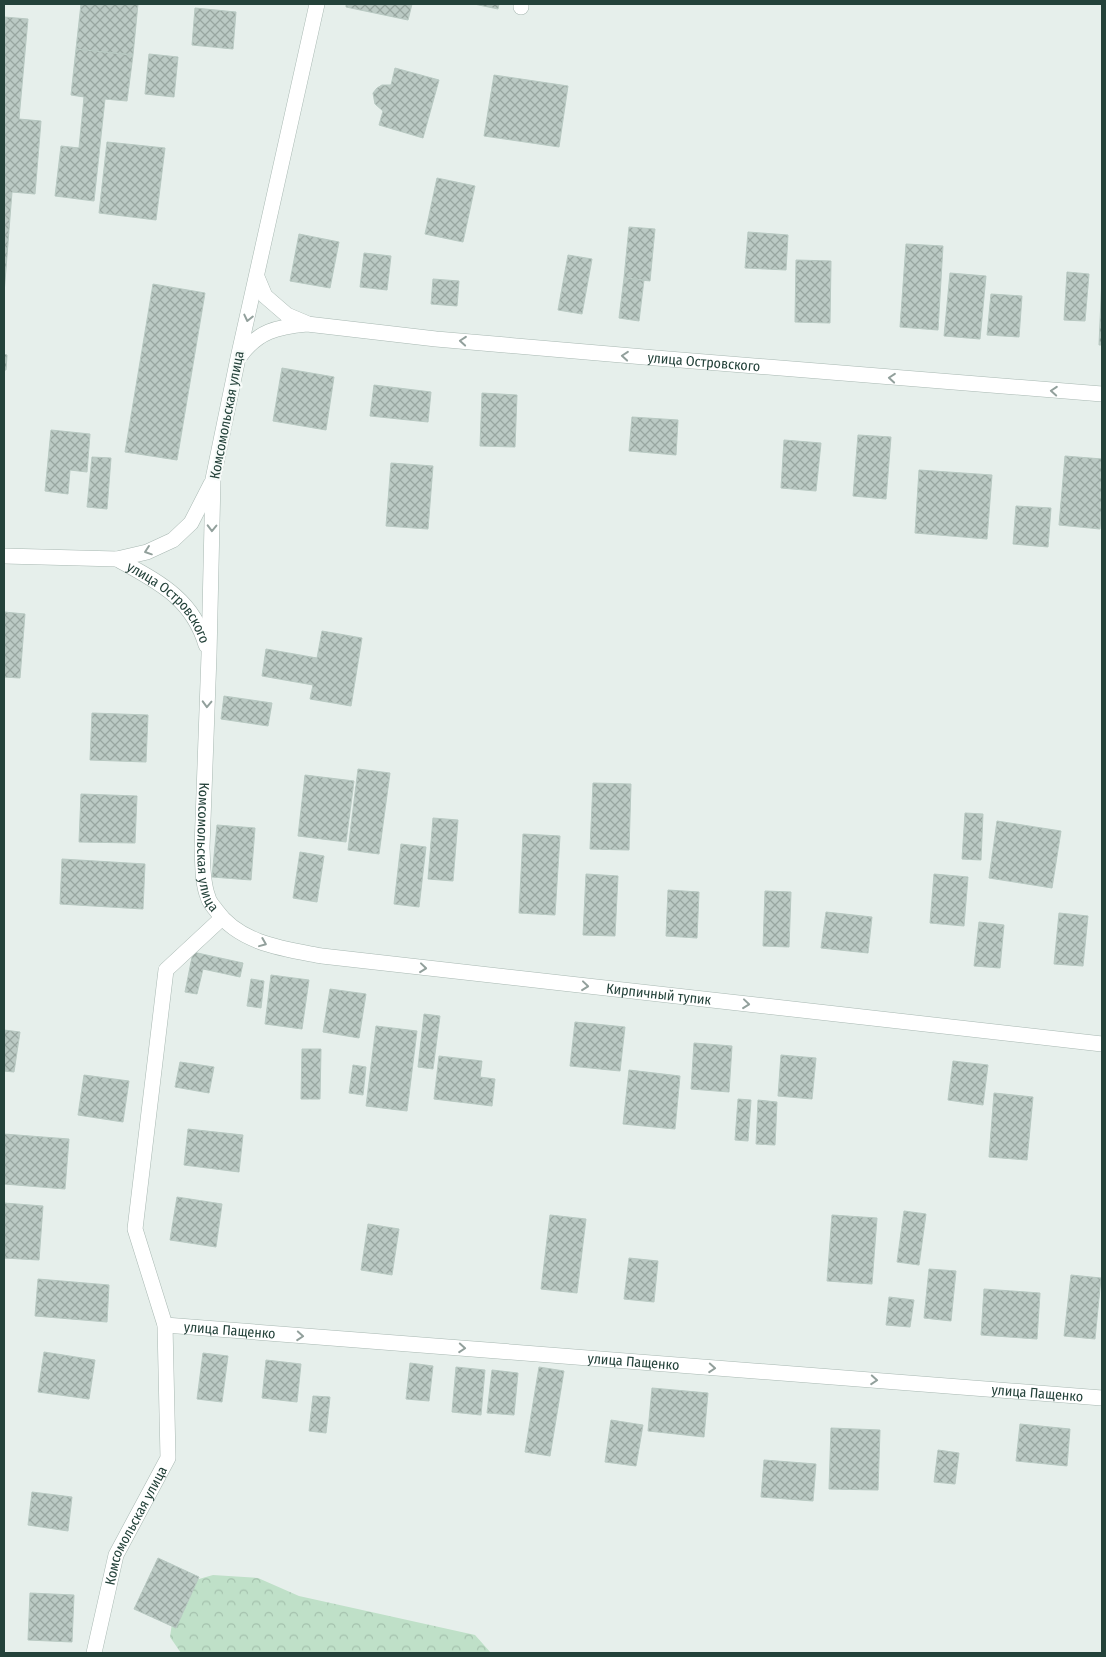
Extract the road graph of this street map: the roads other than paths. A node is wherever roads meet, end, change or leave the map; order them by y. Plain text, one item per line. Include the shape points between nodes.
1 (317, 4) edge
2 (257, 277) junction
3 (307, 324) junction
4 (238, 358) junction
5 (1102, 394) edge
6 (213, 479) junction
7 (4, 556) edge
8 (117, 558) junction
9 (209, 655) junction
10 (222, 918) junction
11 (1102, 1044) edge
12 (165, 1325) junction
13 (1102, 1398) edge
14 (94, 1653) edge

1 - 2 street, Комсомольская улица
2 - 3 street, улица Островского via 265,296 287,315
2 -> 4 street, Комсомольская улица
3 - 4 street, улица Островского via 287,326 259,336
5 -> 3 street, улица Островского via 627,356
4 - 6 street, Комсомольская улица
6 -> 8 street, улица Островского via 191,522 172,540 147,552
6 -> 9 street, Комсомольская улица
7 - 8 street, улица Островского
8 - 9 street, улица Островского via 163,585 180,600 203,633
9 -> 10 street, Комсомольская улица via 203,873 208,898
10 -> 11 street, Кирпичный тупик via 242,934 270,946 322,956
10 - 12 street, Комсомольская улица via 166,970 135,1229
12 -> 13 street, улица Пащенко
12 - 14 street, Комсомольская улица via 168,1458 116,1555

